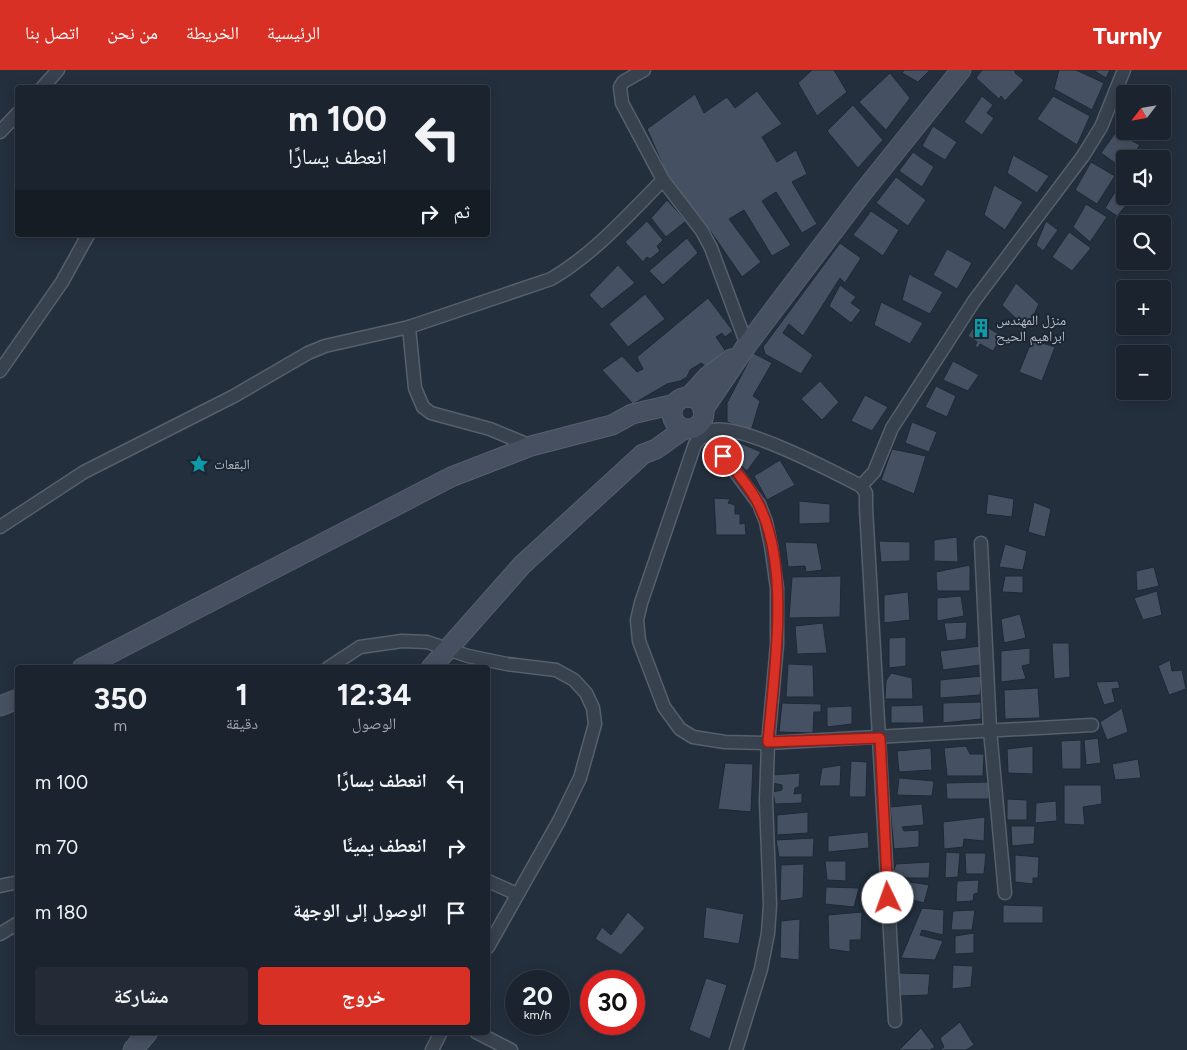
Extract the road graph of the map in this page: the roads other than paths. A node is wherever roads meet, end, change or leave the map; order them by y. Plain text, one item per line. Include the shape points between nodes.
1 (58, 70) edge
2 (644, 70) edge
3 (961, 70) edge
4 (1124, 70) edge
5 (45, 85) edge
6 (15, 116) edge
7 (0, 132) edge
8 (663, 180) junction
9 (87, 237) edge
10 (409, 327) junction
11 (745, 348) junction
12 (0, 371) edge
13 (688, 416) junction
14 (531, 446) junction
15 (861, 486) junction
16 (0, 527) edge
17 (981, 543) dead end
18 (446, 650) junction
19 (88, 665) edge
20 (333, 665) edge
21 (434, 665) edge
22 (15, 700) edge
23 (0, 706) edge
24 (1092, 724) dead end
25 (990, 730) junction
26 (880, 738) junction
27 (768, 742) junction
28 (490, 882) edge
29 (15, 883) edge
30 (0, 886) edge
31 (1005, 893) dead end
32 (517, 894) junction
33 (15, 925) edge
34 (0, 934) edge
35 (490, 943) edge
36 (895, 1021) dead end
37 (146, 1035) edge
38 (440, 1035) edge
39 (482, 1035) edge
40 (133, 1050) edge
41 (432, 1050) edge
42 (512, 1050) edge
43 (736, 1050) edge

1 - 5 street
2 - 8 street via 623,82 619,93
3 - 11 street via 863,192
4 - 15 street via 1101,127 1083,156 965,315 892,428 874,472
6 - 7 street
8 - 10 street via 606,236 551,279
8 - 11 street via 702,231
9 - 12 street via 62,282
10 - 14 street via 415,388 423,407 431,413 490,429
10 - 16 street via 325,346 308,353 234,396 84,472
11 - 13 street
13 - 14 street via 636,426 612,424
13 - 15 street via 750,436 819,464
13 - 18 street via 656,449 643,454 522,565
13 - 27 street via 758,504 772,546 777,588 777,645
13 - 27 street via 695,444 641,603 636,631 664,706 680,729 693,737 725,742
14 - 19 street via 451,477
15 - 26 street via 866,494
17 - 25 street
18 - 20 street via 427,642 372,644 360,647
18 - 21 street
18 - 32 street via 506,664 556,670 574,680 586,693 593,708 595,724 580,778
22 - 23 street
24 - 25 street
25 - 26 street
25 - 31 street
26 - 27 street
26 - 36 street
27 - 43 street via 768,933 761,969
28 - 32 street
29 - 30 street
32 - 35 street
33 - 34 street
37 - 40 street
38 - 41 street
39 - 42 street

